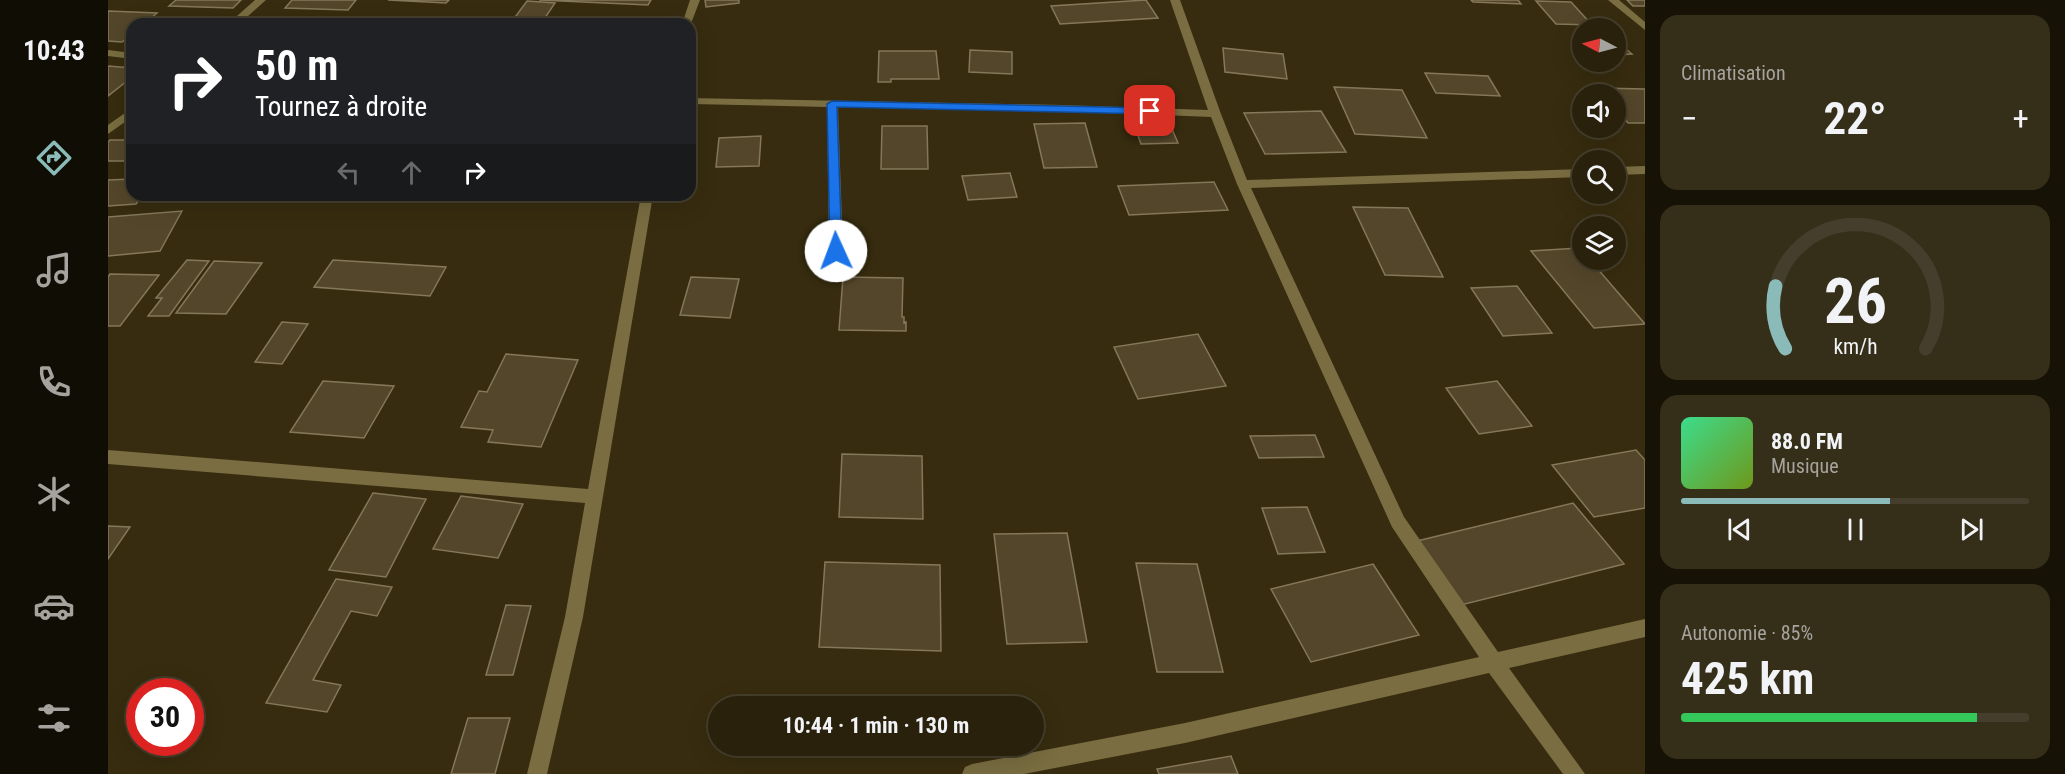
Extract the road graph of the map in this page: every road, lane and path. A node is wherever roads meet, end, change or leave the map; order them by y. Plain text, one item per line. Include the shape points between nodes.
1 (261, 0) edge
2 (695, 0) edge
3 (1175, 0) edge
4 (1613, 0) edge
5 (240, 18) edge
6 (689, 18) edge
7 (1645, 27) edge
8 (108, 53) edge
9 (126, 55) edge
10 (696, 101) edge
11 (832, 104) junction
12 (1215, 114) junction
13 (126, 116) edge
14 (108, 131) edge
15 (1645, 170) edge
16 (1626, 171) edge
17 (1572, 173) edge
18 (1243, 184) junction
19 (646, 201) edge
20 (836, 251) dead end
21 (108, 457) edge
22 (594, 497) junction
23 (1645, 628) edge
24 (1493, 662) junction
25 (537, 774) edge
26 (973, 774) edge
27 (1575, 774) edge

1 - 5 street
2 - 6 street
3 - 12 street
4 - 7 street
8 - 9 street
10 - 11 street
11 - 12 street
11 - 20 street
12 - 18 street
13 - 14 street
15 - 16 street
17 - 18 street
18 - 24 street via 1398,522
19 - 22 street
21 - 22 street
22 - 25 street via 574,617
23 - 24 street
24 - 26 street via 1185,733
24 - 27 street

